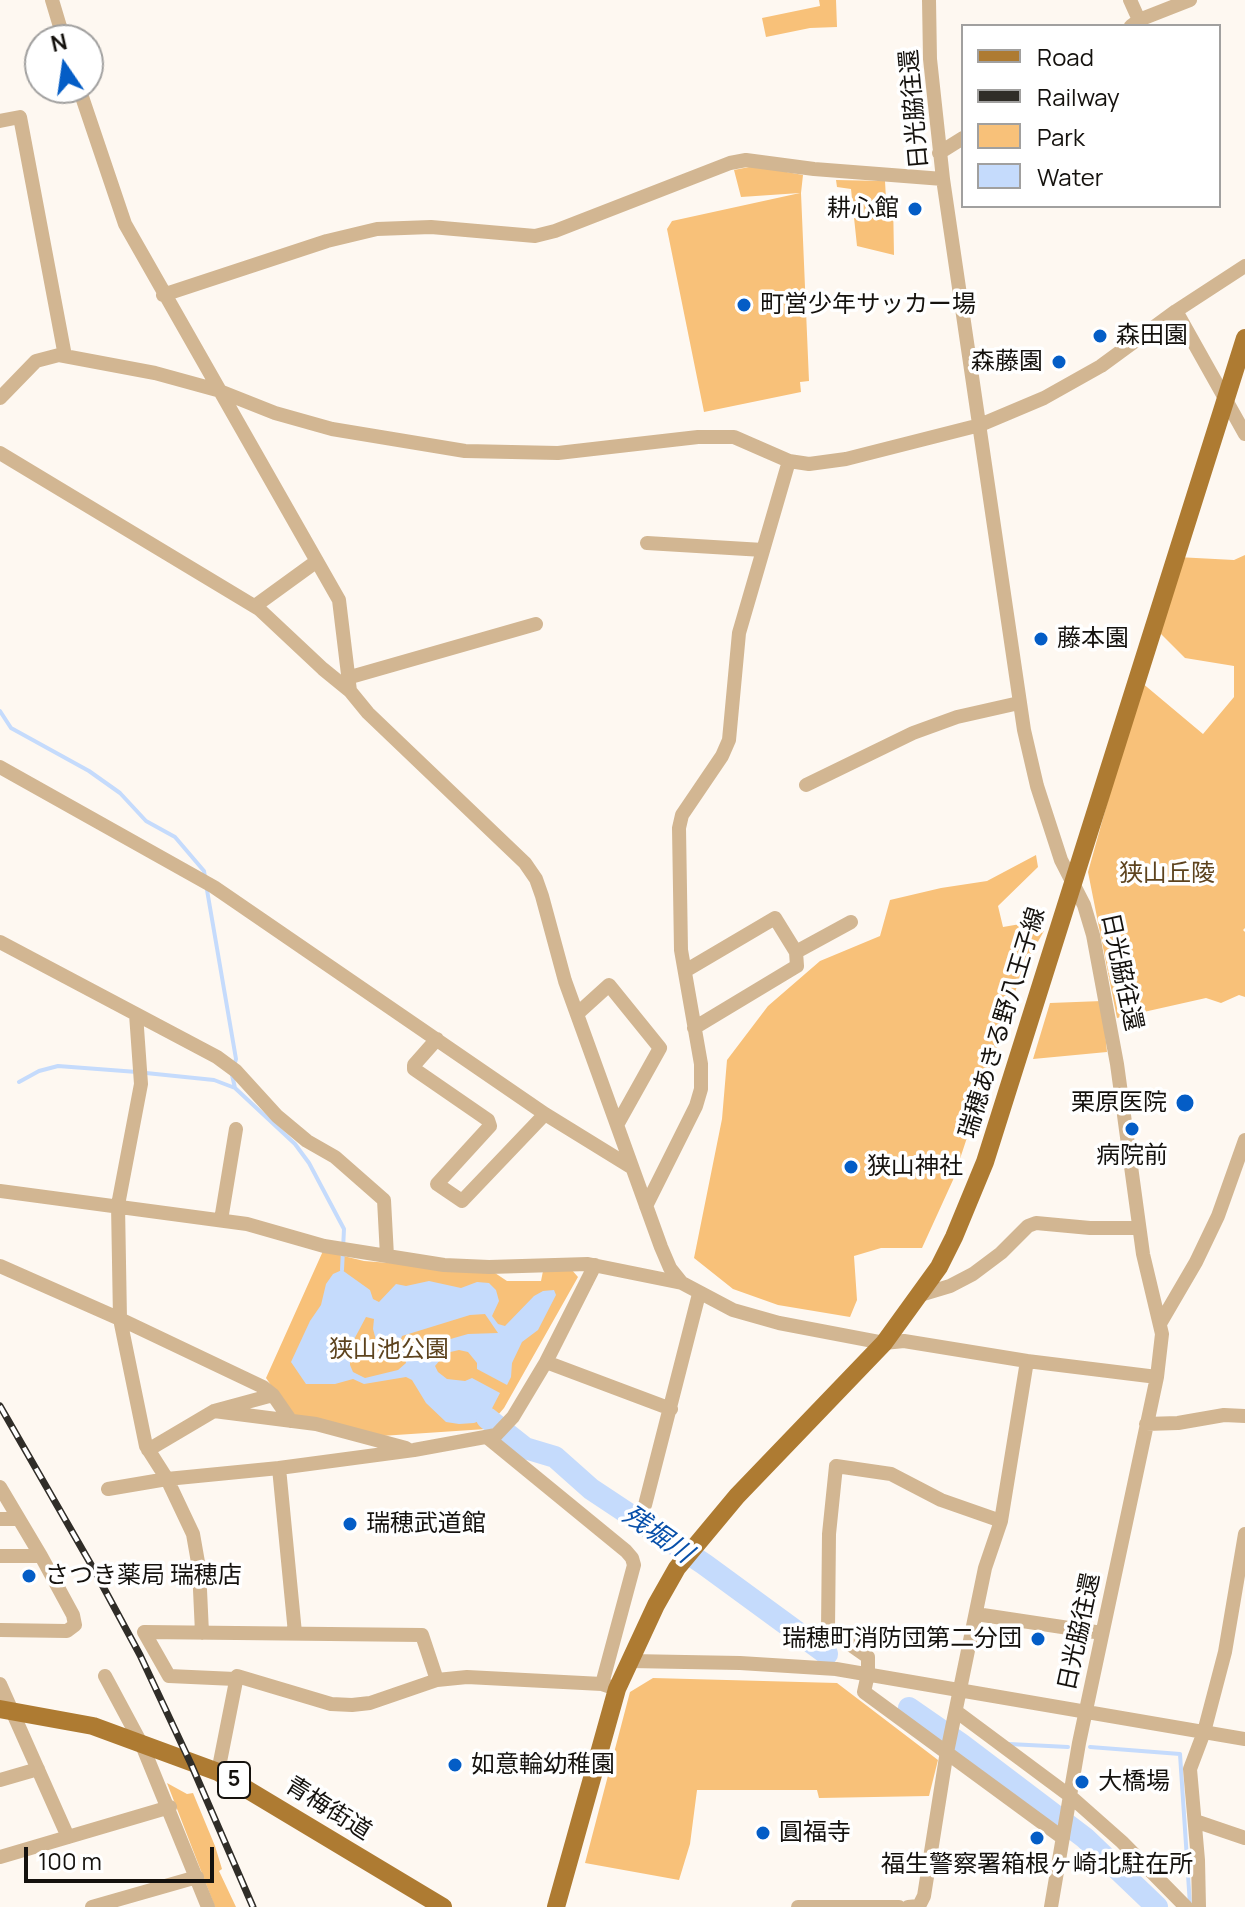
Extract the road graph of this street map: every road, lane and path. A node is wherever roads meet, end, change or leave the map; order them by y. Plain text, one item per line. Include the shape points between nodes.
1 (52, 0) edge
2 (929, 0) edge
3 (1130, 0) edge
4 (1190, 0) edge
5 (1135, 23) edge
6 (59, 24) edge
7 (84, 104) edge
8 (0, 121) edge
9 (961, 139) edge
10 (939, 153) junction
11 (943, 179) junction
12 (1245, 266) edge
13 (163, 295) junction
14 (1176, 311) junction
15 (1245, 338) edge
16 (65, 356) junction
17 (217, 390) junction
18 (1225, 397) junction
19 (0, 398) edge
20 (980, 425) junction
21 (1245, 434) edge
22 (0, 453) edge
23 (789, 461) junction
24 (647, 543) dead end
25 (763, 550) junction
26 (317, 561) junction
27 (255, 606) junction
28 (536, 624) dead end
29 (349, 685) junction
30 (1019, 703) junction
31 (0, 767) edge
32 (806, 785) dead end
33 (1072, 881) junction
34 (851, 922) dead end
35 (0, 942) edge
36 (796, 952) junction
37 (685, 971) junction
38 (136, 1014) junction
39 (577, 1014) junction
40 (694, 1028) junction
41 (437, 1039) junction
42 (545, 1114) junction
43 (617, 1125) junction
44 (236, 1129) dead end
45 (1245, 1140) edge
46 (631, 1167) junction
47 (0, 1191) edge
48 (118, 1205) junction
49 (646, 1206) junction
50 (221, 1220) junction
51 (1139, 1228) junction
52 (387, 1256) junction
53 (595, 1265) junction
54 (0, 1266) edge
55 (682, 1283) junction
56 (699, 1294) junction
57 (920, 1295) junction
58 (120, 1319) junction
59 (1161, 1322) junction
60 (884, 1343) junction
61 (1027, 1361) junction
62 (546, 1362) junction
63 (1157, 1377) junction
64 (273, 1395) junction
65 (671, 1409) junction
66 (214, 1411) junction
67 (1245, 1416) edge
68 (291, 1421) junction
69 (1146, 1424) junction
70 (492, 1436) junction
71 (148, 1450) junction
72 (414, 1450) junction
73 (279, 1468) junction
74 (167, 1479) junction
75 (0, 1487) edge
76 (108, 1489) dead end
77 (645, 1505) dead end
78 (0, 1519) edge
79 (19, 1519) junction
80 (1001, 1521) junction
81 (1245, 1534) edge
82 (0, 1556) edge
83 (41, 1556) junction
84 (976, 1614) junction
85 (0, 1630) edge
86 (202, 1633) junction
87 (295, 1633) junction
88 (1102, 1633) junction
89 (630, 1661) junction
90 (868, 1674) junction
91 (105, 1676) dead end
92 (235, 1679) junction
93 (437, 1680) junction
94 (0, 1684) edge
95 (610, 1686) junction
96 (962, 1690) junction
97 (4, 1712) edge
98 (1086, 1712) junction
99 (956, 1715) junction
100 (1204, 1732) junction
101 (1245, 1739) edge
102 (142, 1745) junction
103 (948, 1749) junction
104 (38, 1769) junction
105 (218, 1772) junction
106 (0, 1780) edge
107 (1069, 1800) junction
108 (170, 1807) junction
109 (1195, 1821) junction
110 (1064, 1836) junction
111 (68, 1837) junction
112 (1245, 1838) edge
113 (0, 1857) edge
114 (197, 1877) junction
115 (92, 1907) edge
116 (208, 1907) edge
117 (443, 1907) edge
118 (556, 1907) edge
119 (798, 1907) edge
120 (899, 1907) edge
121 (908, 1907) edge
122 (1051, 1907) edge
123 (1186, 1907) edge
124 (1199, 1907) edge

1 - 6 street
2 - 10 street, 日光脇往還
3 - 5 street
4 - 5 street
7 - 13 street via 119,211
8 - 16 street via 20,117
9 - 10 street
10 - 11 street, 日光脇往還
11 - 13 street via 746,160 535,236 431,227 377,229
11 - 20 street, 日光脇往還
12 - 14 street
13 - 17 street
14 - 18 street
14 - 20 street via 1076,382
15 - 18 main road, 瑞穂あきる野八王子線
16 - 17 street
16 - 19 street via 36,361
17 - 23 street via 332,429 465,451 558,453 734,437
17 - 26 street
18 - 21 street
18 - 33 main road, 瑞穂あきる野八王子線
20 - 23 street via 846,459
20 - 30 street, 日光脇往還
22 - 27 street
23 - 25 street
24 - 25 street
25 - 37 street via 739,633 729,740 687,804 679,828
26 - 27 street
26 - 29 street via 339,600
27 - 29 street
28 - 29 street
29 - 39 street via 368,713 536,879
30 - 32 street via 913,733
30 - 33 street, 日光脇往還 via 1037,786
31 - 41 street via 208,884
33 - 51 street, 日光脇往還 via 1093,935 1105,996
33 - 57 main road, 瑞穂あきる野八王子線 via 985,1162 954,1237
34 - 36 street
35 - 38 street
36 - 37 street via 775,918
36 - 40 street via 797,966
37 - 40 street
38 - 48 street via 141,1074
38 - 52 street via 217,1057 277,1116 384,1200
39 - 43 street
39 - 43 street via 609,985 660,1048
40 - 49 street via 701,1089
41 - 42 street
41 - 42 street via 414,1069 490,1126 437,1184 462,1201
42 - 46 street
43 - 46 street
44 - 50 street
45 - 59 street via 1218,1216
46 - 49 street
47 - 48 street
48 - 50 street
48 - 58 street
49 - 55 street via 670,1268
50 - 52 street
51 - 57 street via 1036,1223 973,1274
51 - 59 street, 日光脇往還
52 - 53 street via 463,1267
53 - 55 street
53 - 62 street
54 - 58 street
55 - 56 street
56 - 60 street via 779,1323
56 - 65 street
57 - 60 main road, 瑞穂あきる野八王子線
58 - 64 street
58 - 71 street
59 - 63 street, 日光脇往還
60 - 61 street via 904,1341
60 - 89 main road, 瑞穂あきる野八王子線 via 697,1541 656,1605
61 - 63 street
61 - 80 street
62 - 65 street
62 - 70 street via 513,1417
63 - 69 street, 日光脇往還
64 - 66 street
64 - 68 street
65 - 77 street
66 - 68 street
66 - 71 street
67 - 69 street
68 - 72 street
69 - 88 street, 日光脇往還
70 - 72 street
70 - 95 street via 632,1558
71 - 74 street
72 - 73 street
73 - 74 street
73 - 87 street
74 - 76 street
74 - 86 street via 193,1534
75 - 79 street
78 - 79 street
79 - 83 street
80 - 84 street
80 - 90 street via 941,1500 891,1474 836,1466 828,1629 868,1657
81 - 100 street via 1225,1652
82 - 83 street
83 - 85 street via 75,1625 61,1631
84 - 88 street
84 - 96 street
86 - 87 street
86 - 92 street via 144,1632 169,1676
87 - 93 street via 422,1635
88 - 98 street, 日光脇往還
89 - 90 street via 805,1666
89 - 95 main road, 瑞穂あきる野八王子線
90 - 96 street
90 - 103 street via 864,1692
91 - 102 street
92 - 93 street via 352,1705
92 - 105 street
93 - 95 street via 467,1677
94 - 97 street
95 - 118 main road, 瑞穂あきる野八王子線
96 - 98 street
96 - 99 street
97 - 102 main road, 青梅街道 / 5 via 93,1726
97 - 104 street
98 - 100 street
98 - 107 street, 日光脇往還
99 - 103 street
99 - 107 street
100 - 101 street
100 - 109 street via 1190,1769
102 - 105 main road, 青梅街道 / 5
102 - 108 street
103 - 110 street
103 - 121 street via 924,1896 919,1906
104 - 106 street
104 - 111 street
105 - 117 main road, 青梅街道 / 5
107 - 110 street, 日光脇往還
107 - 123 street via 1122,1842
108 - 111 street
108 - 114 street
109 - 112 street
109 - 124 street
110 - 122 street, 日光脇往還
111 - 113 street
114 - 115 street
114 - 116 street
119 - 120 street

